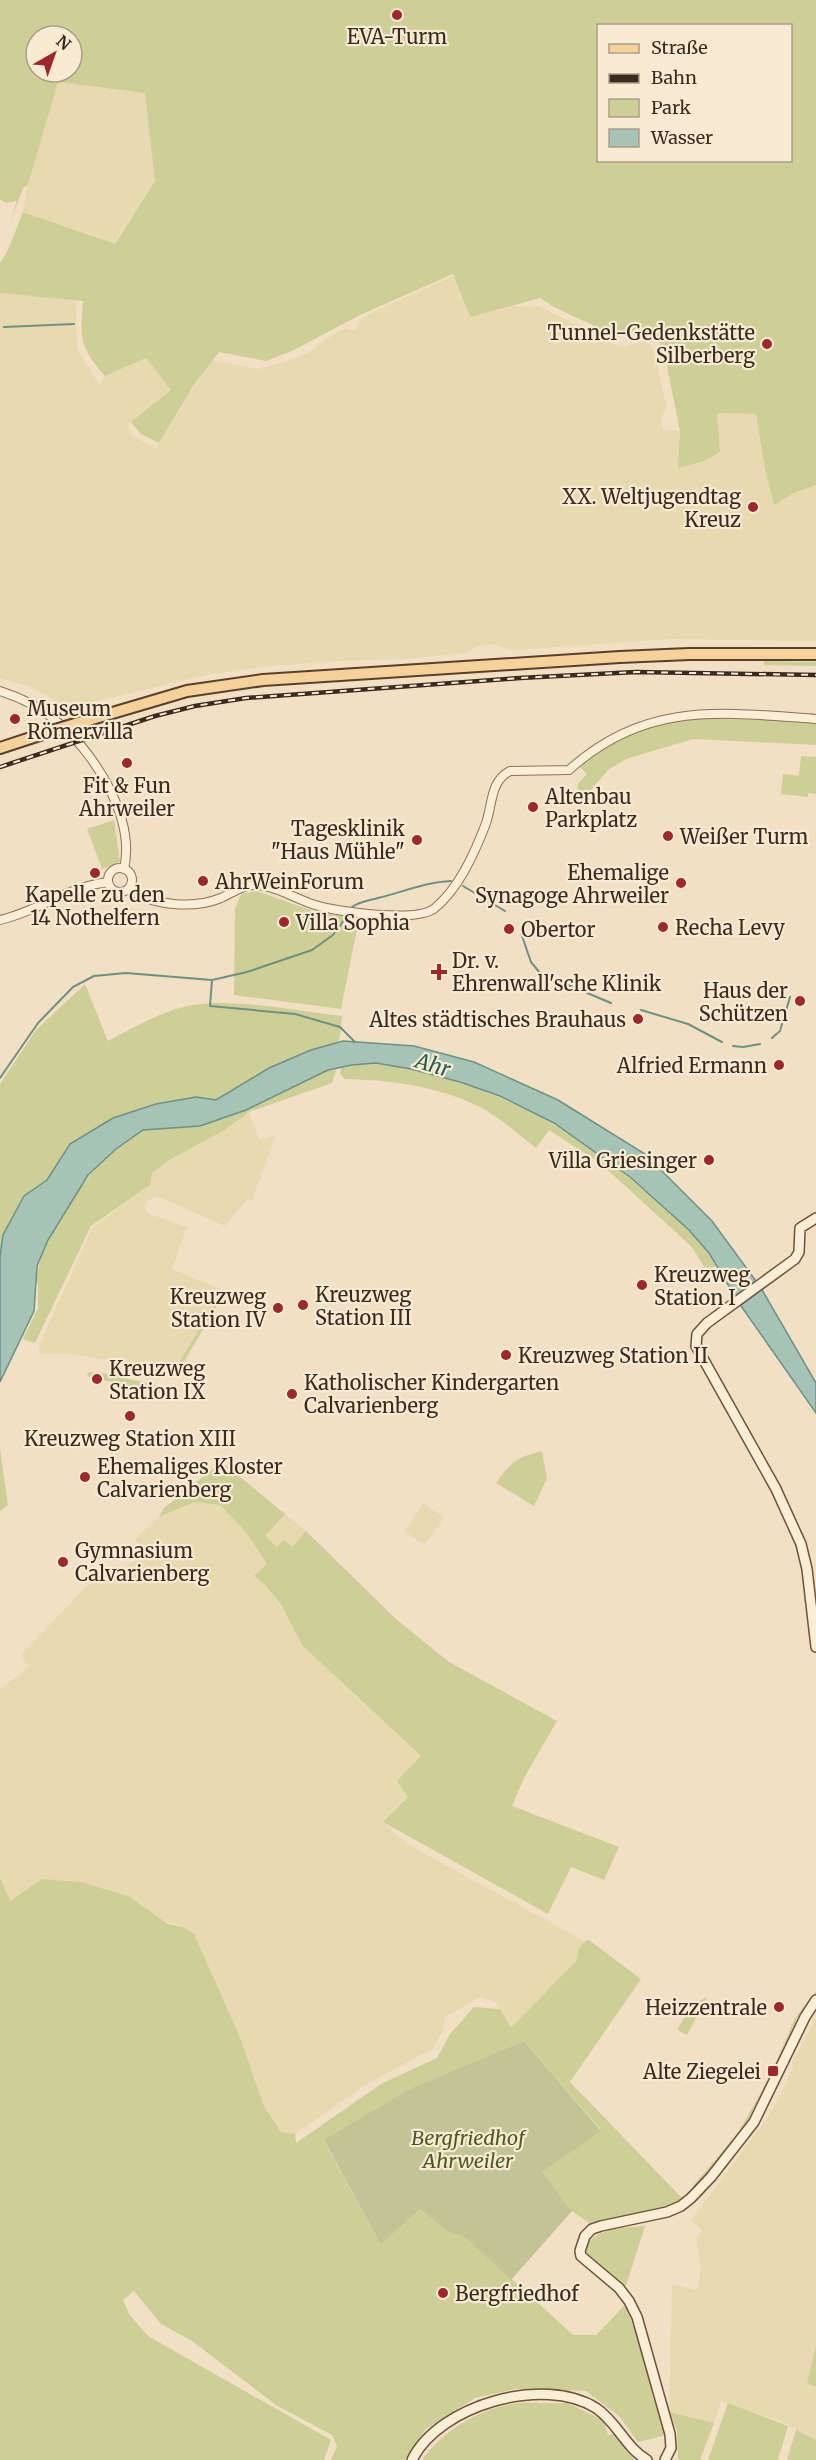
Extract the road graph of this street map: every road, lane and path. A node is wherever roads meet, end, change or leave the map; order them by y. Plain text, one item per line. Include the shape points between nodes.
1 (816, 654) edge
2 (0, 691) edge
3 (816, 719) edge
4 (0, 748) edge
5 (124, 869) junction
6 (108, 882) junction
7 (129, 889) junction
8 (0, 920) edge
9 (816, 1218) edge
10 (816, 1647) edge
11 (816, 2000) edge
12 (412, 2460) edge
13 (647, 2460) edge
14 (665, 2460) edge

1 - 4 main road, bridge via 689,654 262,680 187,691
2 - 5 street via 35,706 55,720 97,767 122,824
3 - 7 street via 680,715 613,737 569,770 510,771 496,783 486,824 463,872 434,909 419,915 385,915 318,906 258,885 244,886 207,902 179,903 150,900
5 - 6 street via 114,870
5 - 7 street via 132,877
6 - 7 street via 115,891
6 - 8 street via 73,889 27,912
9 - 10 main road via 799,1232 795,1259 706,1323 697,1334 696,1346 776,1489 801,1544
11 - 14 main road via 754,2122 695,2194 667,2212 592,2229 582,2243 580,2251 585,2260 619,2288 638,2317 670,2434 671,2448
12 - 13 main road via 436,2430 470,2409 511,2398 543,2396 594,2407

